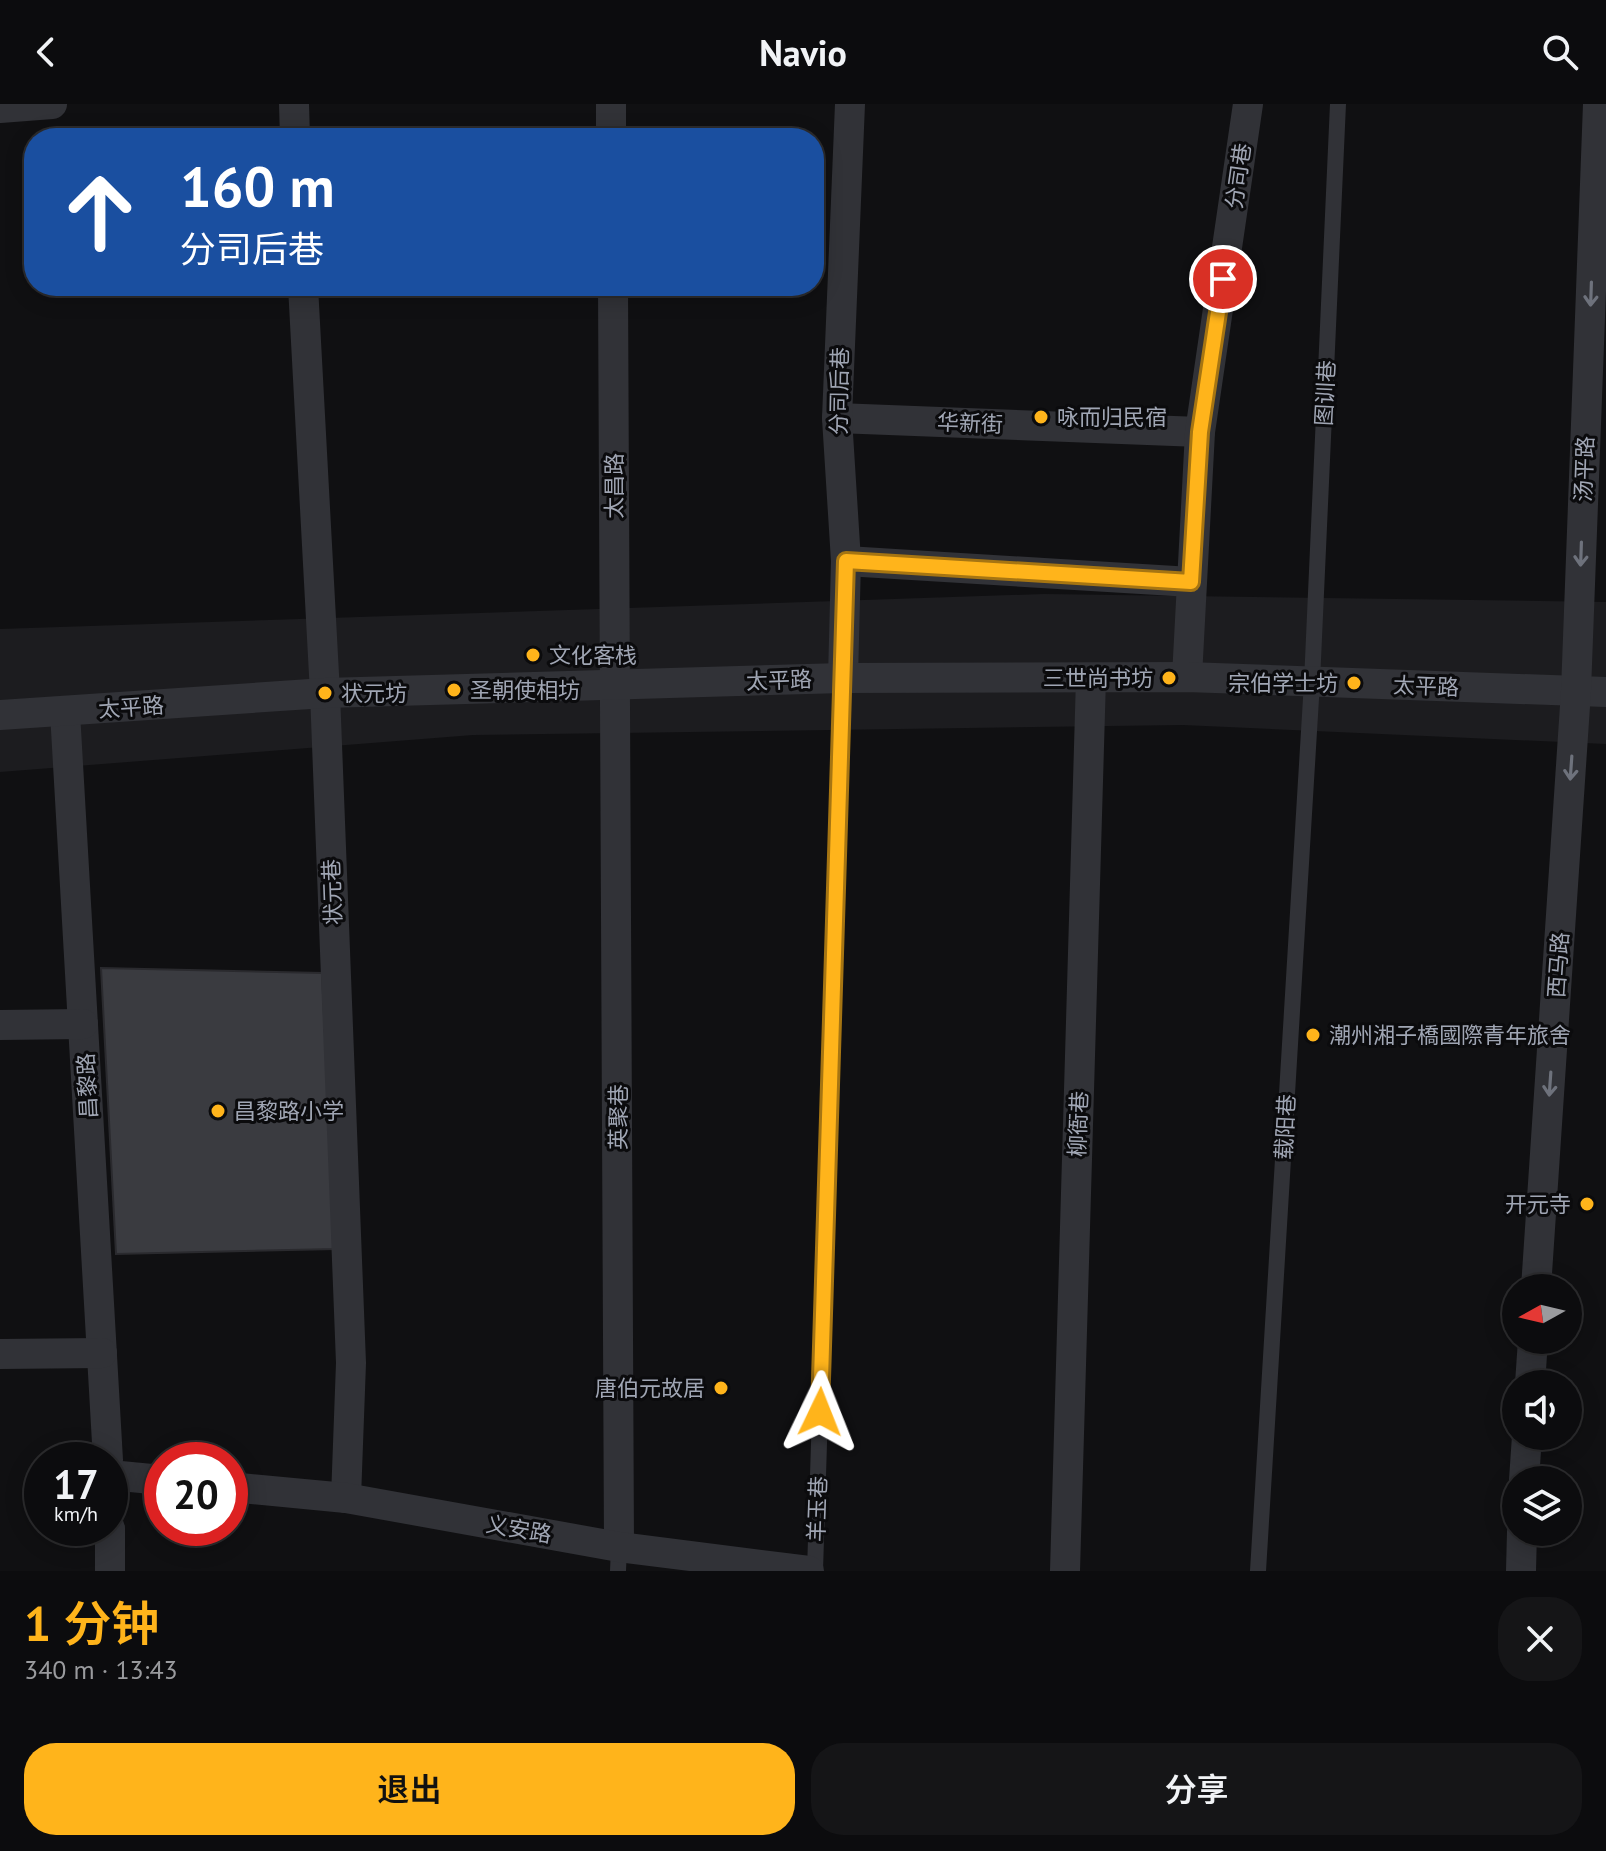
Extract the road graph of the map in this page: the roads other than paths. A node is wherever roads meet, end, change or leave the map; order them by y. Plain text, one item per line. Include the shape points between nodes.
1 (52, 104) edge
2 (294, 104) edge
3 (611, 104) edge
4 (850, 104) edge
5 (1248, 104) edge
6 (1338, 104) edge
7 (1598, 104) edge
8 (0, 108) edge
9 (295, 128) edge
10 (611, 128) edge
11 (304, 296) edge
12 (613, 296) edge
13 (837, 418) junction
14 (1200, 432) junction
15 (846, 561) junction
16 (1191, 582) junction
17 (1187, 677) junction
18 (843, 678) junction
19 (1091, 678) junction
20 (1312, 682) junction
21 (616, 686) junction
22 (1576, 691) junction
23 (1606, 692) edge
24 (325, 693) junction
25 (65, 712) junction
26 (0, 715) edge
27 (83, 1024) junction
28 (0, 1025) edge
29 (1537, 1274) edge
30 (102, 1353) junction
31 (0, 1354) edge
32 (107, 1442) edge
33 (248, 1489) edge
34 (346, 1498) junction
35 (110, 1546) edge
36 (1522, 1546) edge
37 (619, 1559) edge
38 (110, 1571) edge
39 (812, 1571) edge
40 (1065, 1571) edge
41 (1258, 1571) edge
42 (1521, 1571) edge

1 - 8 street
2 - 9 street
3 - 10 street
4 - 13 street, 分司后巷
5 - 14 street, 分司巷
6 - 20 lane, 图训巷
7 -> 22 street, 汤平路
11 - 24 street, 状元巷
12 - 21 street, 太昌路
13 - 14 street, 华新街
13 - 15 street, 分司后巷
14 - 16 street, 分司巷
15 - 16 street
15 - 18 street, 分司后巷
16 - 17 street, 分司巷
17 - 19 street, 太平路
17 - 20 street, 太平路
18 - 19 street, 太平路
18 - 21 street, 太平路
18 - 39 lane, 羊玉巷
19 - 40 street, 柳衙巷
20 - 22 street, 太平路
20 - 41 lane, 载阳巷
21 - 24 street, 太平路
21 - 37 street, 英聚巷
22 - 23 street, 太平路
22 -> 29 street, 西马路
24 - 25 street, 太平路
24 - 34 street, 状元巷 via 351,1363
25 - 26 street, 太平路
25 - 27 street, 昌黎路
27 - 28 street
27 - 30 street, 昌黎路
30 - 31 street
30 - 32 street, 昌黎路
33 - 34 street, 义安路
34 - 37 street, 义安路
35 - 38 street
36 - 42 street
37 - 39 street, 义安路

